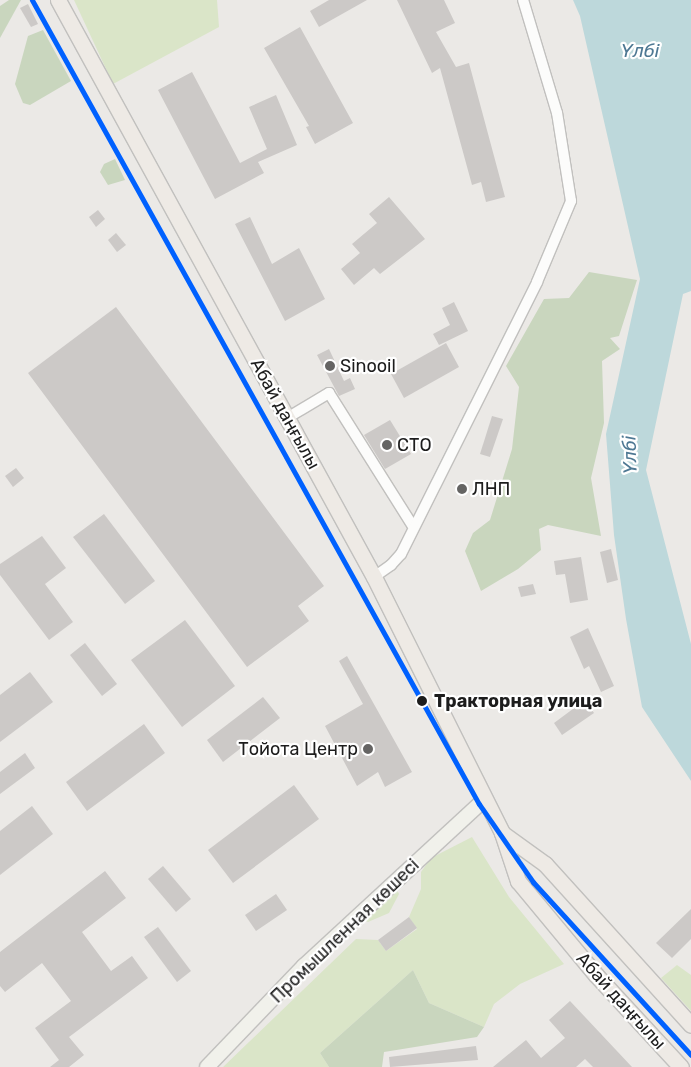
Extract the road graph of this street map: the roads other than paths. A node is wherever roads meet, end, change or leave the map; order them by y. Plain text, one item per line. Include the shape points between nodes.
1 (58, 0) edge
2 (523, 0) edge
3 (287, 418) junction
4 (412, 525) junction
5 (374, 577) junction
6 (485, 799) junction
7 (502, 833) junction
8 (691, 1025) edge
9 (207, 1067) edge
10 (681, 1067) edge

1 - 3 main road, Абай даңғылы
2 - 4 street via 557,113 571,201 537,282
3 - 4 street via 329,393
3 - 5 main road, Абай даңғылы
4 - 5 street via 397,559
5 - 6 main road, Абай даңғылы
6 - 7 main road, Абай даңғылы
6 - 9 main road, Промышленная көшесі via 304,966
7 - 8 main road, Абай даңғылы via 544,864
7 - 10 main road, Абай даңғылы via 518,881 527,893

